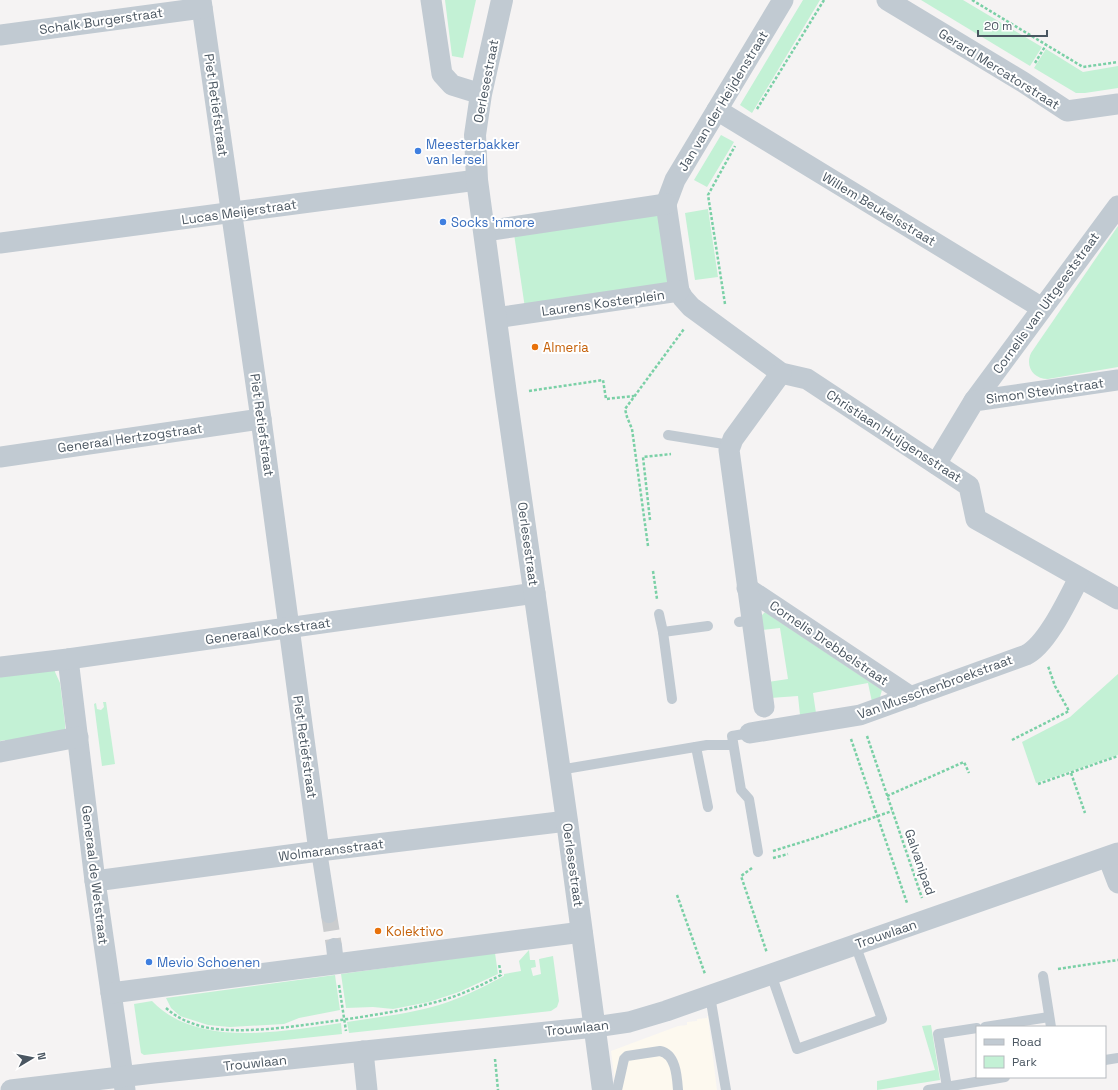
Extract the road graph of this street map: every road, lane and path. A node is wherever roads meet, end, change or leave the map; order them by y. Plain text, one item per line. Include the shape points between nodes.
1 (431, 0) edge
2 (502, 0) edge
3 (783, 0) edge
4 (824, 0) edge
5 (887, 0) edge
6 (972, 0) edge
7 (202, 4) edge
8 (0, 35) edge
9 (1118, 62) edge
10 (481, 94) junction
11 (1118, 104) edge
12 (717, 110) junction
13 (745, 128) junction
14 (477, 180) junction
15 (666, 204) junction
16 (1118, 206) edge
17 (232, 213) junction
18 (484, 231) junction
19 (0, 243) edge
20 (679, 291) junction
21 (726, 307) dead end
22 (1042, 308) junction
23 (698, 312) junction
24 (496, 318) junction
25 (781, 373) junction
26 (1118, 380) edge
27 (506, 394) junction
28 (635, 396) junction
29 (974, 401) junction
30 (261, 419) junction
31 (668, 435) dead end
32 (730, 445) junction
33 (674, 454) dead end
34 (0, 457) edge
35 (936, 464) junction
36 (650, 520) dead end
37 (648, 546) dead end
38 (653, 571) dead end
39 (1079, 578) junction
40 (747, 588) junction
41 (535, 592) junction
42 (1118, 599) edge
43 (659, 614) joint
44 (708, 626) dead end
45 (289, 628) junction
46 (663, 632) junction
47 (1040, 644) junction
48 (68, 659) junction
49 (0, 667) edge
50 (911, 697) junction
51 (672, 699) dead end
52 (764, 707) dead end
53 (852, 716) junction
54 (750, 733) joint
55 (78, 737) junction
56 (1012, 740) dead end
57 (734, 745) junction
58 (696, 747) junction
59 (0, 752) edge
60 (1118, 756) edge
61 (559, 770) junction
62 (969, 773) dead end
63 (1071, 773) junction
64 (1038, 784) dead end
65 (887, 796) junction
66 (708, 807) dead end
67 (892, 811) junction
68 (1085, 813) dead end
69 (877, 816) junction
70 (567, 821) junction
71 (319, 851) junction
72 (758, 852) joint
73 (788, 854) dead end
74 (1113, 855) edge
75 (768, 861) dead end
76 (755, 866) dead end
77 (95, 881) junction
78 (1118, 883) edge
79 (678, 895) dead end
80 (329, 915) tunnel mouth
81 (921, 922) junction
82 (582, 932) junction
83 (855, 944) junction
84 (335, 955) junction
85 (498, 958) dead end
86 (1118, 960) edge
87 (772, 973) junction
88 (1043, 976) joint
89 (146, 988) junction
90 (111, 993) junction
91 (710, 996) junction
92 (344, 1019) junction
93 (1050, 1022) edge
94 (998, 1026) edge
95 (595, 1027) junction
96 (976, 1028) edge
97 (493, 1037) junction
98 (356, 1052) junction
99 (1118, 1058) edge
100 (1106, 1060) edge
101 (999, 1078) edge
102 (125, 1084) edge
103 (947, 1087) junction
104 (11, 1090) edge
105 (367, 1090) edge
106 (498, 1090) edge
107 (602, 1090) edge
108 (617, 1090) edge
109 (678, 1090) edge
110 (726, 1090) edge
111 (928, 1090) edge

1 - 10 street via 442,74 452,85
2 - 10 street, Oerlesestraat
3 - 12 street, Jan van der Heijdenstraat
4 - 13 path
5 - 11 street, Gerard Mercatorstraat via 1067,111
6 - 9 path via 1083,67
7 - 8 street, Schalk Burgerstraat
7 - 17 street, Piet Retiefstraat
10 - 14 street, Oerlesestraat via 475,135
12 - 13 street, Willem Beukelsstraat
12 - 15 street, Jan van der Heijdenstraat via 675,180
13 - 21 path via 708,195
13 - 22 street, Willem Beukelsstraat
14 - 17 street, Lucas Meijerstraat
14 - 18 street, Oerlesestraat
15 - 18 street
15 - 20 street, Laurens Kosterplein
16 - 22 street, Cornelis van Uitgeeststraat
17 - 19 street, Lucas Meijerstraat
17 - 30 street, Piet Retiefstraat
18 - 24 street, Oerlesestraat
20 - 23 street, Christiaan Huijgensstraat via 687,303
20 - 24 street, Laurens Kosterplein
22 - 29 street, Cornelis van Uitgeeststraat
23 - 25 street, Christiaan Huijgensstraat
23 - 28 path
24 - 27 street, Oerlesestraat
25 - 32 street
25 - 35 street, Christiaan Huijgensstraat via 807,379
26 - 29 street, Simon Stevinstraat
27 - 28 path via 603,380 606,399
27 - 41 street, Oerlesestraat
28 - 37 path via 625,409 632,430
29 - 35 street, Simon Stevinstraat
30 - 34 street, Generaal Hertzogstraat
30 - 45 street, Piet Retiefstraat
31 - 32 lane
32 - 40 street, Cornelis Drebbelstraat via 729,458
33 - 36 path via 643,457
35 - 39 street, Christiaan Huijgensstraat via 970,486 976,519
38 - 43 path
39 - 42 street, Christiaan Huijgensstraat
39 - 47 street, Van Musschenbroekstraat
40 - 50 street, Cornelis Drebbelstraat
40 - 52 street, Cornelis Drebbelstraat via 745,621
41 - 45 street, Generaal Kockstraat
41 - 61 street, Oerlesestraat
43 - 46 lane
44 - 46 lane
45 - 48 street, Generaal Kockstraat
45 - 71 street, Piet Retiefstraat
46 - 51 lane
47 - 50 street, Van Musschenbroekstraat via 1033,652 1021,657
47 - 56 path via 1055,686 1069,711
48 - 49 street, Generaal Kockstraat
48 - 55 street, Generaal de Wetstraat
50 - 53 street, Van Musschenbroekstraat
53 - 54 street, Van Musschenbroekstraat
53 - 65 path, Galvanipad
53 - 69 path, Galvanipad
54 - 57 lane via 732,736
55 - 59 street
55 - 77 street, Generaal de Wetstraat
57 - 58 lane
57 - 72 lane via 741,790 749,799
58 - 61 lane
58 - 66 lane
60 - 63 path
61 - 70 street, Oerlesestraat
62 - 65 path via 964,762
63 - 64 path
63 - 68 path
65 - 67 path, Galvanipad
67 - 69 path
67 - 81 path, Galvanipad
69 - 72 path via 768,853
69 - 81 path, Galvanipad
70 - 71 street, Wolmaransstraat
70 - 82 street, Oerlesestraat
71 - 77 street, Wolmaransstraat
71 - 80 street
73 - 75 path
74 - 78 street
74 - 81 street, Trouwlaan
76 - 87 path via 741,876
77 - 90 street, Generaal de Wetstraat
79 - 91 path
81 - 83 street, Trouwlaan
82 - 84 street
82 - 95 street, Oerlesestraat
83 - 87 street, Trouwlaan
83 - 87 lane via 882,1019 798,1049
84 - 89 street
84 - 92 path
85 - 92 path via 501,975 478,987 416,1007
86 - 88 path via 1048,970
87 - 91 street, Trouwlaan
88 - 93 lane
89 - 90 street
89 - 92 path via 177,1018 211,1028 273,1028
90 - 102 street, Generaal de Wetstraat
91 - 95 street, Trouwlaan via 653,1016
91 - 110 lane
92 - 98 path
93 - 94 lane
95 - 97 street, Trouwlaan
95 - 107 street, Oerlesestraat
96 - 103 lane via 938,1034
97 - 98 street, Trouwlaan
97 - 106 path
98 - 102 street, Trouwlaan via 162,1072
98 - 105 street
99 - 100 lane
101 - 103 lane
102 - 104 street, Trouwlaan
103 - 111 lane
108 - 109 lane via 624,1059 627,1056 660,1051 670,1058

